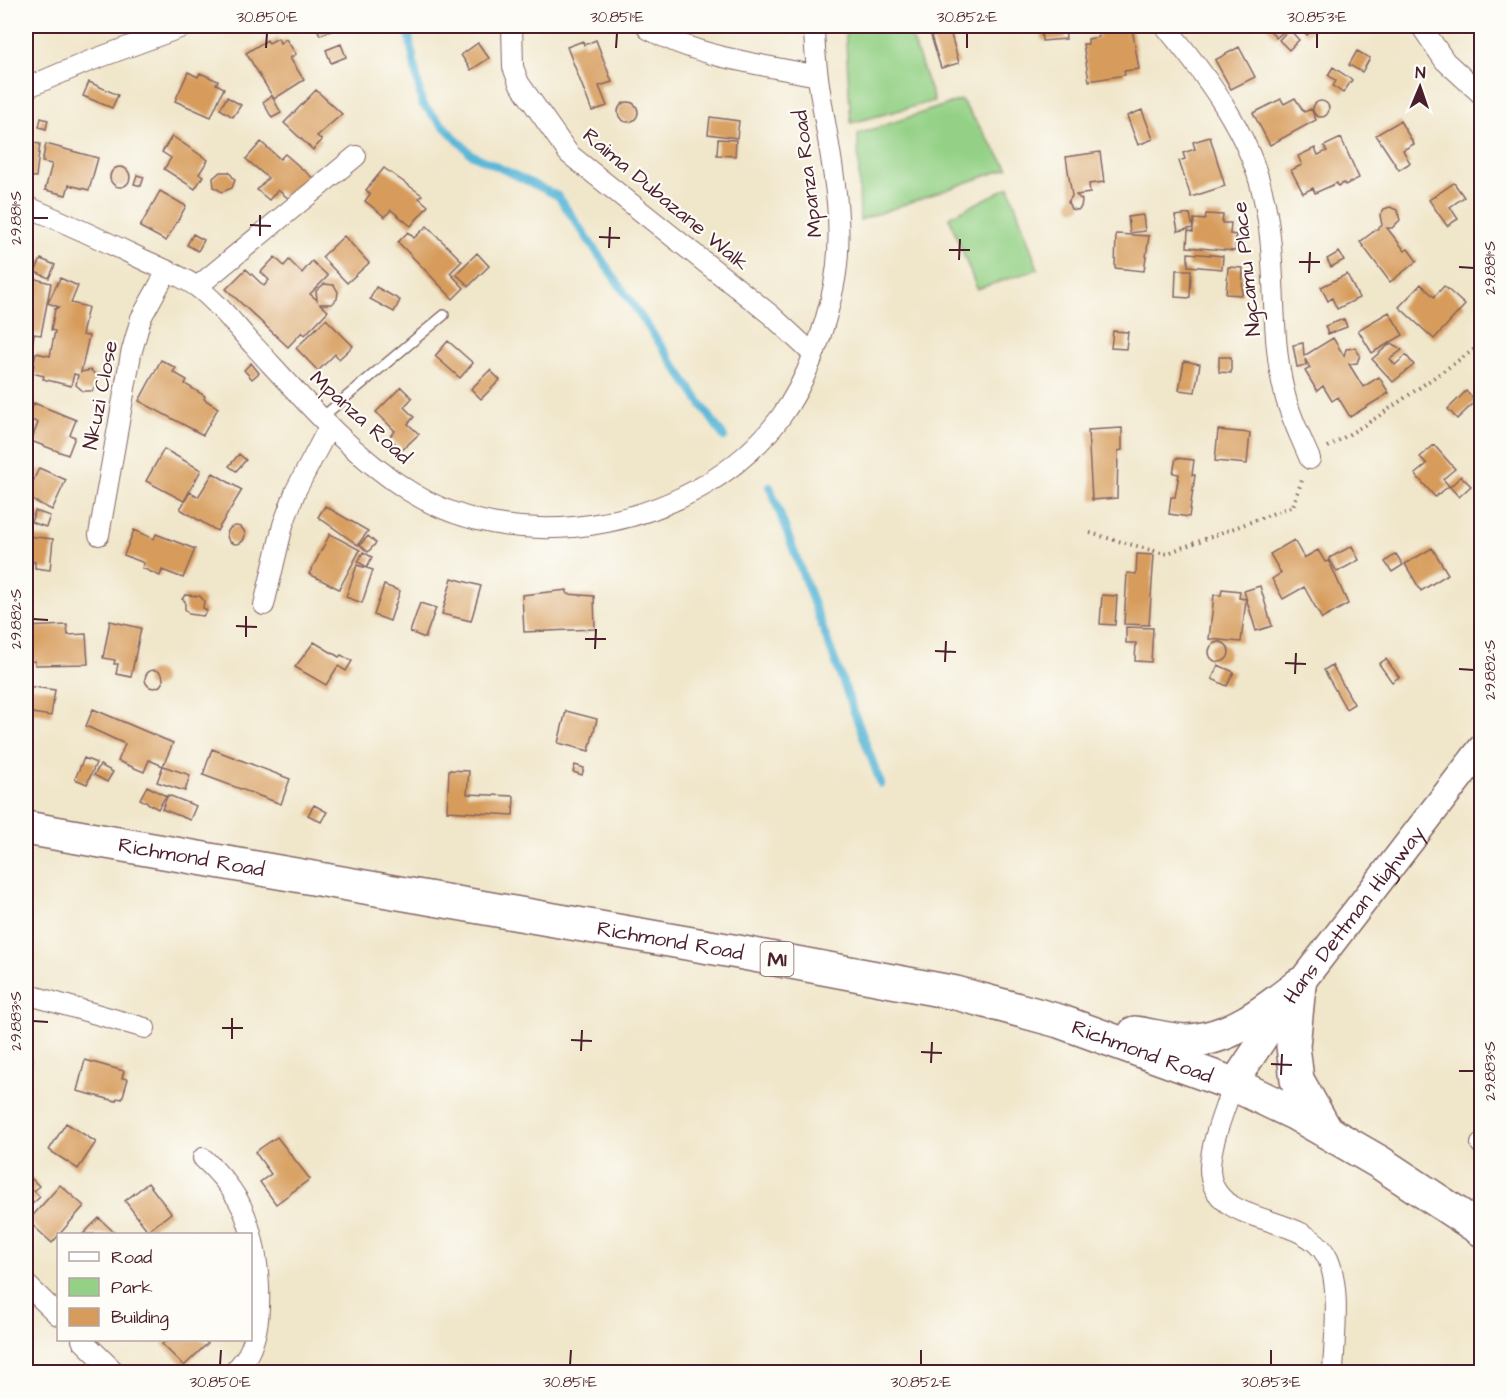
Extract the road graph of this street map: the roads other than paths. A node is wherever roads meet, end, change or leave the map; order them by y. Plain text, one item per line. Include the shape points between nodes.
1 (185, 26) edge
2 (512, 26) edge
3 (814, 26) edge
4 (1165, 26) edge
5 (1421, 26) edge
6 (648, 29) dead end
7 (149, 32) edge
8 (818, 76) junction
9 (26, 88) edge
10 (1482, 95) edge
11 (356, 156) dead end
12 (26, 206) edge
13 (167, 271) junction
14 (197, 287) junction
15 (444, 315) dead end
16 (813, 354) junction
17 (325, 422) junction
18 (1310, 459) dead end
19 (99, 535) dead end
20 (264, 605) dead end
21 (1482, 748) edge
22 (26, 828) edge
23 (1299, 985) junction
24 (26, 994) edge
25 (1059, 1021) junction
26 (145, 1028) dead end
27 (1233, 1084) junction
28 (1327, 1132) junction
29 (203, 1158) dead end
30 (1482, 1230) edge
31 (250, 1233) edge
32 (252, 1241) edge
33 (26, 1284) edge
34 (57, 1315) edge
35 (83, 1341) edge
36 (115, 1372) edge
37 (234, 1372) edge
38 (1333, 1372) edge

1 - 7 street
2 - 16 street, Raima Dubazane Walk via 513,67 519,83 569,154 771,315
3 - 8 street, Mpanza Road
4 - 18 street, Ngcamu Place via 1197,64 1234,125 1263,194 1285,396
5 - 10 street via 1445,61
6 - 8 street via 705,53
7 - 9 street
8 - 16 street, Mpanza Road via 833,162 839,247 823,330
11 - 14 street
12 - 13 street, Mpanza Road
13 - 14 street, Mpanza Road
13 - 19 street, Nkuzi Close via 141,318 131,354
14 - 17 street, Mpanza Road
15 - 17 lane
16 - 17 street, Mpanza Road via 780,418 712,482 647,511 582,526 513,528 467,517 411,492
17 - 20 street via 283,525
21 - 23 street, Hans Dettman Highway
22 - 25 highway, Richmond Road / M1 via 761,956 956,993
23 - 25 highway via 1243,1025 1186,1041
23 - 27 street, Hans Dettman Highway
23 - 28 highway via 1293,1046 1297,1080
24 - 26 street
25 - 27 highway, Richmond Road / M1
27 - 28 highway, Richmond Road / M1
27 - 38 street via 1210,1168 1215,1191 1227,1203 1302,1233 1317,1242 1327,1256 1335,1307
28 - 30 highway, Richmond Road / M1
29 - 31 street via 222,1176 239,1202
32 - 37 street via 259,1305 248,1354
33 - 34 street
35 - 36 street

